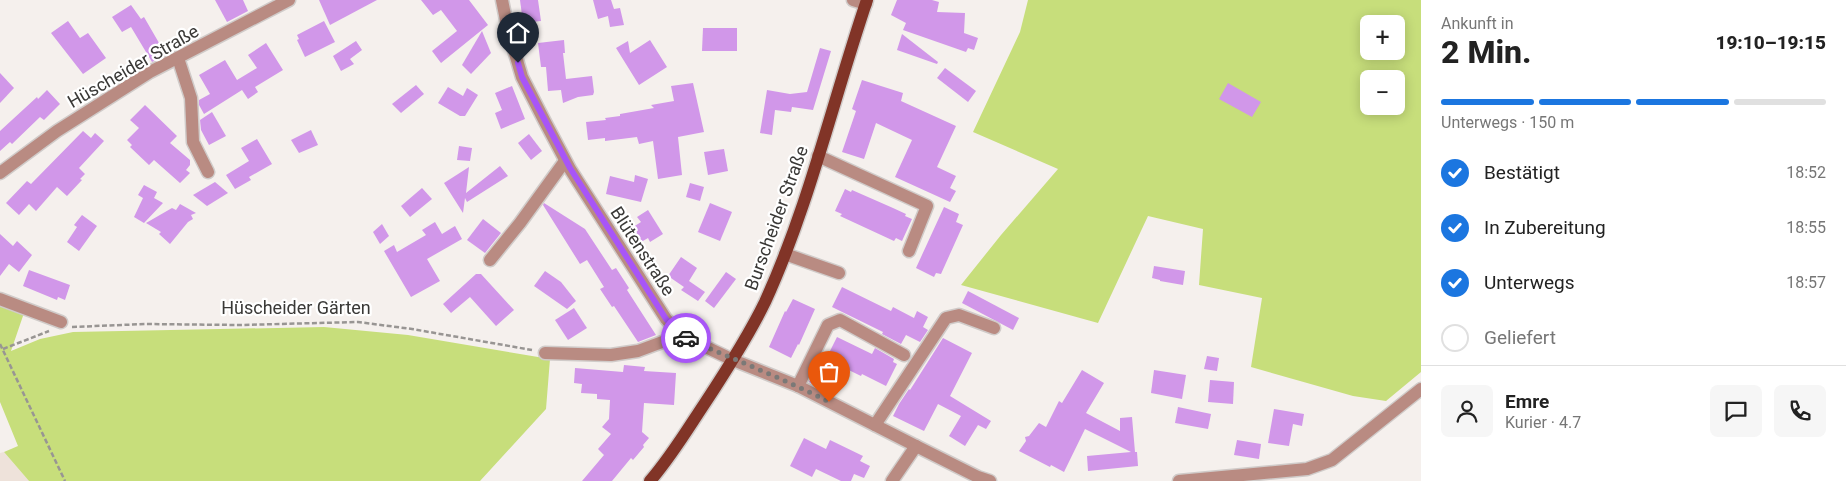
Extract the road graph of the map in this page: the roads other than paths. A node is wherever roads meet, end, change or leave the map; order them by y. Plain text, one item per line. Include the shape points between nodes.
1 (289, 0) edge
2 (502, 0) edge
3 (853, 0) edge
4 (866, 2) edge
5 (178, 58) junction
6 (818, 156) junction
7 (565, 161) junction
8 (0, 172) edge
9 (208, 172) dead end
10 (909, 251) dead end
11 (785, 254) junction
12 (490, 260) dead end
13 (839, 273) dead end
14 (0, 299) edge
15 (61, 322) road end
16 (994, 328) dead end
17 (681, 336) junction
18 (545, 353) road end
19 (904, 355) dead end
20 (732, 360) junction
21 (798, 386) junction
22 (1421, 389) edge
23 (875, 425) junction
24 (916, 446) junction
25 (650, 481) edge
26 (892, 481) edge
27 (990, 481) edge
28 (1179, 481) edge

1 - 5 street, Hüscheider Straße
2 - 7 street, Blütenstraße via 522,77
3 - 4 street
4 - 6 main road, Burscheider Straße
5 - 8 street, Hüscheider Straße via 57,130
5 - 9 street via 191,98 193,142
6 - 10 street via 927,206
6 - 11 main road, Burscheider Straße
7 - 12 street
7 - 17 street, Blütenstraße via 666,319
11 - 13 street
11 - 20 main road, Burscheider Straße via 764,304
14 - 15 street
16 - 23 street via 959,315 946,318
17 - 18 street via 638,351 611,355
17 - 20 street, Blütenstraße
19 - 21 street via 840,320 828,325
20 - 21 street, Blütenstraße
20 - 25 main road, Burscheider Straße via 669,460
21 - 23 street, Blütenstraße
22 - 28 street via 1332,460 1307,469
23 - 24 street, Blütenstraße
24 - 26 street
24 - 27 street, Blütenstraße

